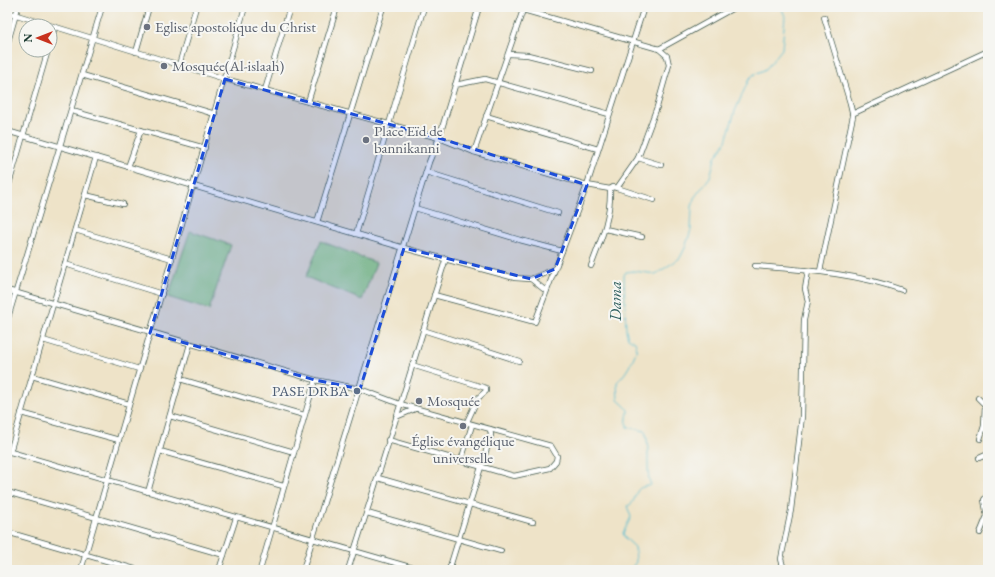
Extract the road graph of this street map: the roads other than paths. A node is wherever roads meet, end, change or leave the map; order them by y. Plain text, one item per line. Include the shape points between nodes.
1 (18, 7) edge
2 (102, 7) edge
3 (149, 7) edge
4 (196, 7) edge
5 (245, 7) edge
6 (290, 7) edge
7 (336, 7) edge
8 (383, 7) edge
9 (424, 7) edge
10 (479, 7) edge
11 (513, 7) edge
12 (644, 7) edge
13 (735, 7) edge
14 (524, 9) edge
15 (7, 12) edge
16 (16, 15) junction
17 (824, 17) dead end
18 (26, 18) edge
19 (58, 28) edge
20 (93, 38) junction
21 (634, 42) junction
22 (7, 45) edge
23 (659, 49) junction
24 (988, 51) edge
25 (136, 52) junction
26 (509, 54) junction
27 (46, 58) edge
28 (179, 65) junction
29 (592, 71) dead end
30 (82, 75) junction
31 (225, 79) junction
32 (498, 83) junction
33 (455, 85) junction
34 (265, 90) junction
35 (308, 102) junction
36 (72, 111) junction
37 (215, 114) junction
38 (350, 114) junction
39 (610, 114) junction
40 (852, 114) junction
41 (486, 116) junction
42 (389, 125) junction
43 (141, 130) junction
44 (7, 131) edge
45 (23, 136) junction
46 (438, 138) junction
47 (60, 147) junction
48 (205, 148) junction
49 (598, 149) junction
50 (474, 152) junction
51 (96, 157) junction
52 (638, 158) junction
53 (661, 165) dead end
54 (128, 167) junction
55 (426, 172) junction
56 (587, 185) junction
57 (193, 186) junction
58 (617, 188) junction
59 (610, 189) junction
60 (7, 191) edge
61 (85, 195) junction
62 (654, 200) dead end
63 (123, 204) dead end
64 (415, 208) junction
65 (558, 213) dead end
66 (317, 222) junction
67 (606, 229) junction
68 (75, 230) junction
69 (356, 234) junction
70 (642, 237) dead end
71 (404, 248) junction
72 (562, 251) junction
73 (446, 258) junction
74 (172, 259) junction
75 (65, 264) junction
76 (592, 266) dead end
77 (755, 266) dead end
78 (555, 269) junction
79 (808, 271) junction
80 (820, 272) junction
81 (531, 280) junction
82 (7, 290) edge
83 (902, 290) dead end
84 (546, 291) junction
85 (15, 292) junction
86 (162, 294) junction
87 (434, 295) junction
88 (53, 304) junction
89 (7, 320) edge
90 (423, 330) junction
91 (150, 333) junction
92 (43, 340) junction
93 (190, 344) junction
94 (519, 361) dead end
95 (412, 365) junction
96 (140, 370) junction
97 (32, 376) junction
98 (180, 379) junction
99 (315, 380) junction
100 (360, 389) junction
101 (978, 398) dead end
102 (129, 404) junction
103 (400, 404) junction
104 (987, 406) edge
105 (415, 409) junction
106 (21, 413) junction
107 (304, 415) junction
108 (170, 416) junction
109 (396, 417) junction
110 (466, 424) junction
111 (472, 425) junction
112 (490, 429) junction
113 (980, 439) dead end
114 (119, 440) junction
115 (388, 440) junction
116 (160, 451) junction
117 (8, 452) edge
118 (294, 452) junction
119 (988, 454) edge
120 (978, 458) dead end
121 (461, 461) junction
122 (481, 467) junction
123 (378, 478) junction
124 (107, 481) junction
125 (284, 486) junction
126 (7, 492) edge
127 (148, 492) junction
128 (988, 494) edge
129 (471, 503) junction
130 (367, 513) junction
131 (236, 518) junction
132 (96, 519) junction
133 (533, 522) dead end
134 (272, 529) junction
135 (7, 532) edge
136 (980, 533) dead end
137 (458, 539) junction
138 (313, 540) junction
139 (354, 551) junction
140 (501, 551) dead end
141 (85, 555) junction
142 (224, 555) junction
143 (80, 570) edge
144 (138, 570) edge
145 (219, 570) edge
146 (260, 570) edge
147 (303, 570) edge
148 (348, 570) edge
149 (420, 570) edge
150 (450, 570) edge
151 (784, 570) edge

1 - 16 street
2 - 20 street
3 - 25 street
4 - 28 street
5 - 31 street
6 - 34 street
7 - 35 street
8 - 38 street
9 - 42 street
10 - 33 street
11 - 14 street
12 - 21 street
13 - 23 street
14 - 21 street
14 - 26 street
15 - 16 street
16 - 18 street
16 - 22 street
17 - 40 street
19 - 20 street
20 - 25 street
20 - 30 street
21 - 23 street
21 - 39 street
23 - 52 street via 667,56 669,65 657,108
24 - 40 street
25 - 28 street
26 - 29 street via 528,55
26 - 32 street
27 - 45 street
28 - 31 street
30 - 36 street
30 - 37 street
31 - 34 street
31 - 37 street
32 - 33 street via 485,79
32 - 39 street
32 - 41 street
33 - 46 street
34 - 35 street
35 - 38 street
36 - 43 street
36 - 47 street
37 - 48 street
38 - 42 street
38 - 66 street
39 - 49 street
40 - 80 street
41 - 49 street
41 - 50 street
42 - 46 street
42 - 69 street
43 - 48 street
43 - 54 street
44 - 45 street
45 - 47 street
45 - 60 street
46 - 50 street
46 - 55 street
47 - 51 street
47 - 85 street
48 - 57 street
49 - 56 street
50 - 56 street
51 - 54 street
51 - 61 street
52 - 53 street
52 - 58 street
54 - 57 street
55 - 64 street
55 - 65 street
56 - 59 street
56 - 72 street
57 - 66 street
57 - 74 street
58 - 59 street
58 - 62 street
59 - 67 street via 610,211
61 - 63 street
61 - 68 street
64 - 71 street
64 - 72 street
66 - 69 street
67 - 70 street
67 - 76 street
68 - 74 street
68 - 75 street
69 - 71 street
71 - 73 street
71 - 100 street
72 - 78 street
73 - 81 street via 515,278
73 - 87 street
74 - 86 street
75 - 86 street
75 - 88 street
77 - 79 street
78 - 81 street
78 - 84 street
79 - 80 street
79 - 151 street via 805,289 808,301 804,320 802,416 791,510 780,559
80 - 83 street
81 - 84 street
82 - 85 street
84 - 87 street via 533,323
85 - 88 street
85 - 89 street
86 - 91 street
87 - 90 street
88 - 91 street
88 - 92 street
90 - 94 street
90 - 95 street
91 - 93 street
91 - 96 street
92 - 96 street
92 - 97 street
93 - 98 street
93 - 99 street
95 - 103 street
95 - 110 street via 486,388
96 - 102 street
97 - 102 street
97 - 106 street
98 - 107 street
98 - 108 street
99 - 100 street
99 - 107 street
100 - 103 street
100 - 138 street
101 - 104 street
102 - 114 street
103 - 105 street
103 - 109 street
104 - 113 street
105 - 109 street
105 - 110 street
106 - 114 street
106 - 117 street
107 - 118 street
108 - 116 street
108 - 118 street
109 - 115 street
110 - 111 street
111 - 112 street
111 - 121 street
112 - 122 street via 491,436
112 - 122 street via 551,446 555,451 556,461 550,468 518,476
114 - 124 street
115 - 121 street
115 - 123 street
116 - 125 street
116 - 127 street
117 - 124 street
118 - 125 street
119 - 120 street
121 - 122 street
122 - 129 street
123 - 129 street
123 - 130 street
124 - 127 street
124 - 132 street
125 - 134 street
126 - 132 street
127 - 131 street
128 - 136 street via 984,500 987,516
129 - 133 street
129 - 137 street
130 - 137 street
130 - 139 street
131 - 134 street
131 - 142 street
132 - 141 street
132 - 142 street
134 - 138 street
134 - 146 street
135 - 141 street
137 - 140 street
137 - 150 street
138 - 139 street
138 - 147 street
139 - 148 street
139 - 149 street
141 - 143 street
141 - 144 street
142 - 145 street

